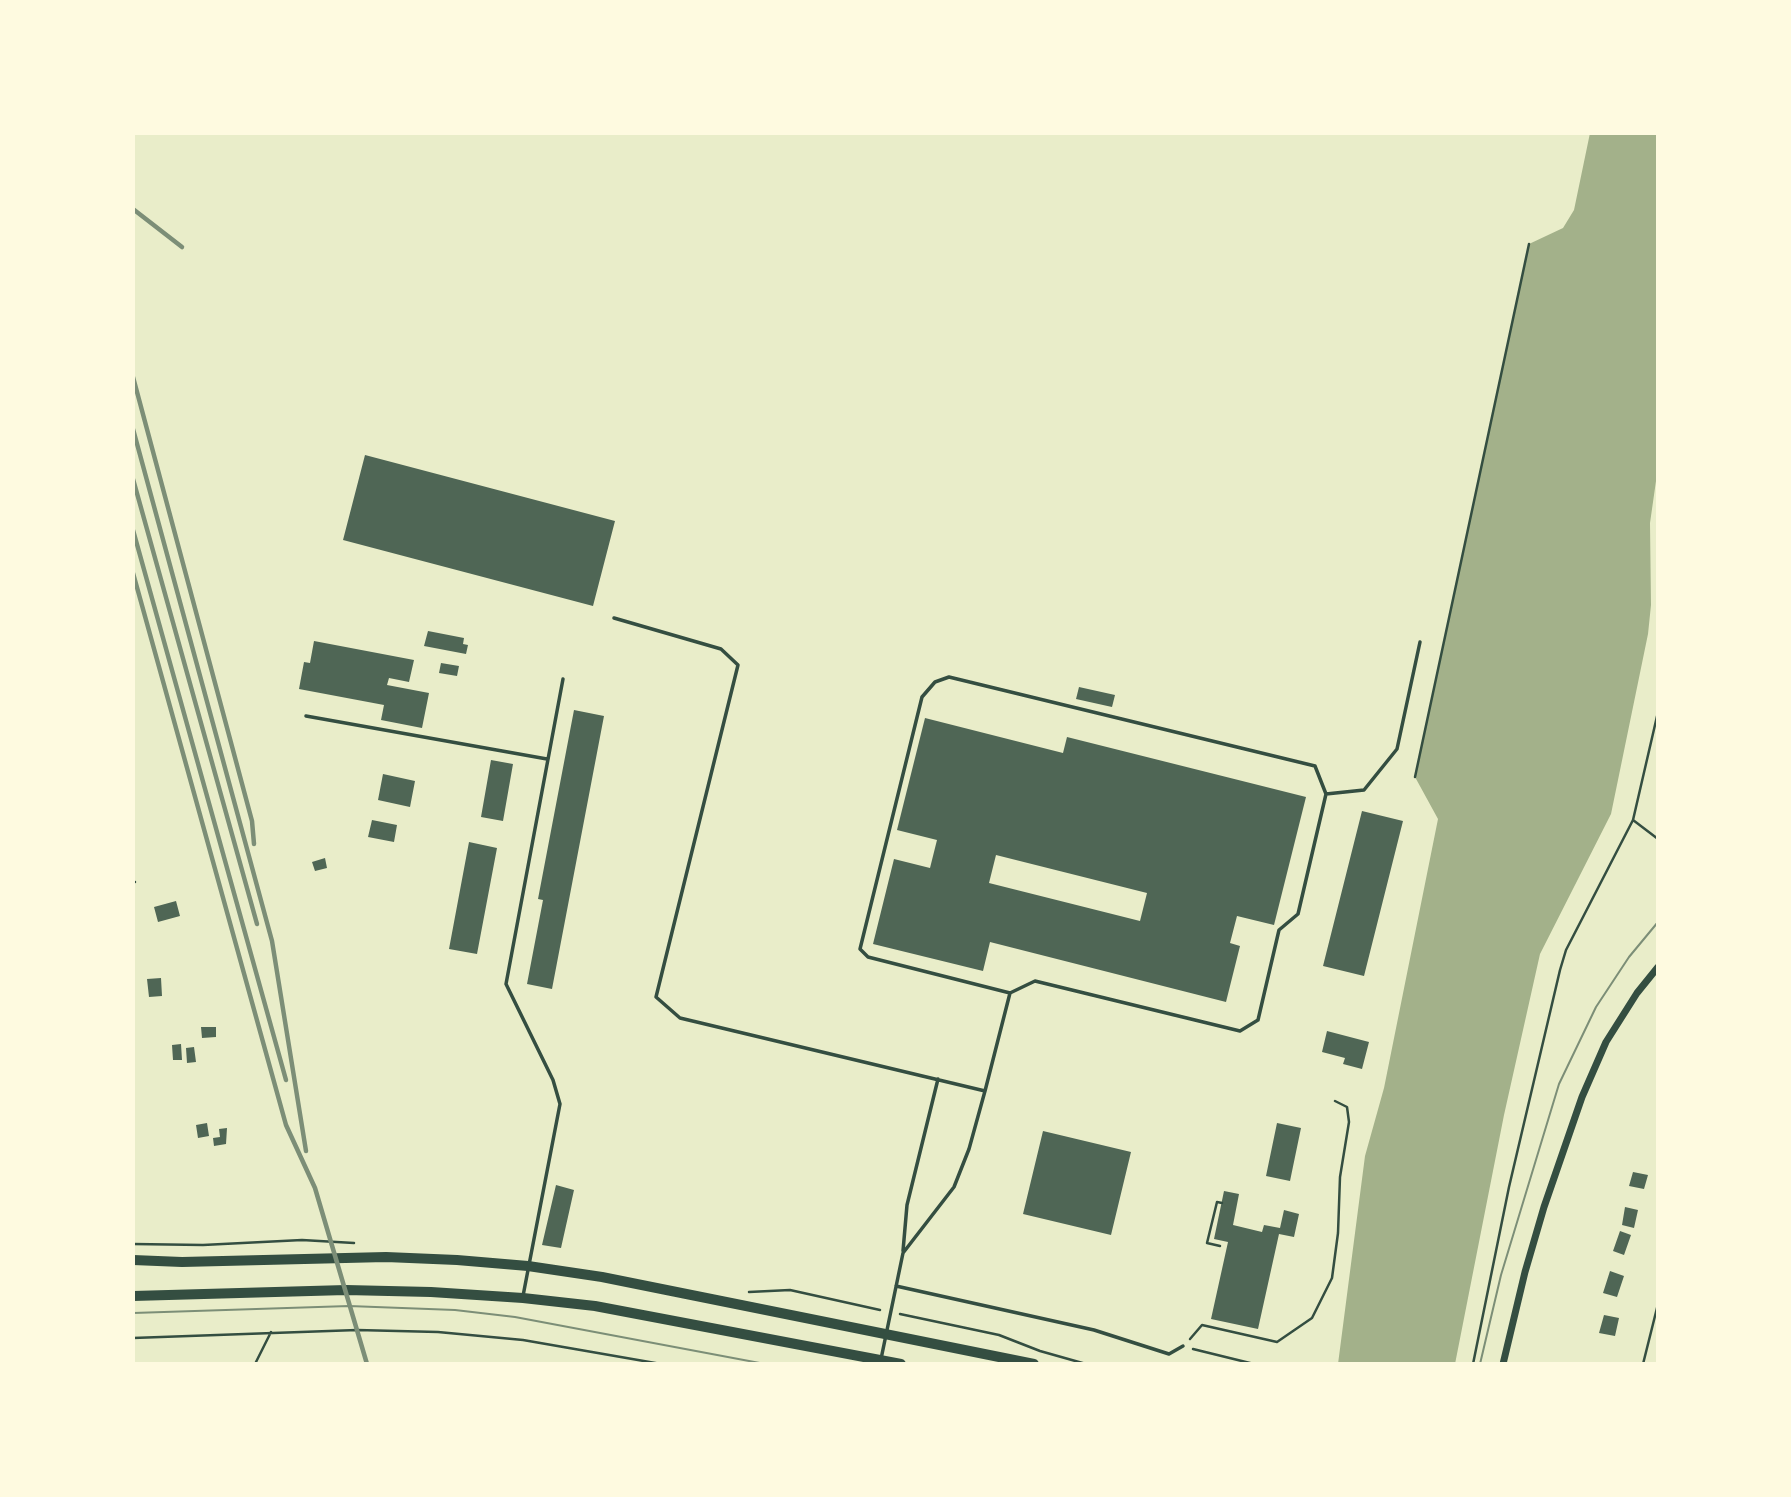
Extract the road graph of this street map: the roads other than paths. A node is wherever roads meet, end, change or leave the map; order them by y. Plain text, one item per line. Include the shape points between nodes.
1 (614, 618) dead end
2 (1420, 642) dead end
3 (563, 678) dead end
4 (306, 716) dead end
5 (547, 759) junction
6 (1326, 794) junction
7 (1658, 967) edge
8 (1010, 993) junction
9 (938, 1079) junction
10 (985, 1091) junction
11 (903, 1253) junction
12 (133, 1261) edge
13 (528, 1266) junction
14 (896, 1286) junction
15 (133, 1296) edge
16 (523, 1298) junction
17 (886, 1334) junction
18 (1183, 1346) road end
19 (880, 1361) junction
20 (901, 1364) edge
21 (1034, 1364) edge
22 (1503, 1364) edge

1 - 9 lane via 721,649 738,665 656,997 680,1018
2 - 6 lane via 1396,749 1364,790
3 - 5 lane
4 - 5 lane
5 - 13 lane via 506,984 560,1104
6 - 8 lane via 1298,914 1279,930 1258,1020 1240,1031 1035,981
6 - 8 lane via 1315,766 949,677 935,682 922,697 860,949 867,957
7 - 22 street via 1606,1042 1582,1097 1544,1207
8 - 10 lane
9 - 10 lane
9 - 11 lane via 906,1205
10 - 11 lane via 954,1186
11 - 14 lane
12 - 13 main road via 386,1257
13 - 16 lane
13 - 17 main road
14 - 17 lane
14 - 18 lane via 1094,1330 1169,1354
15 - 16 main road via 346,1290
16 - 19 main road via 595,1306
17 - 19 lane
17 - 21 main road
19 - 20 main road

